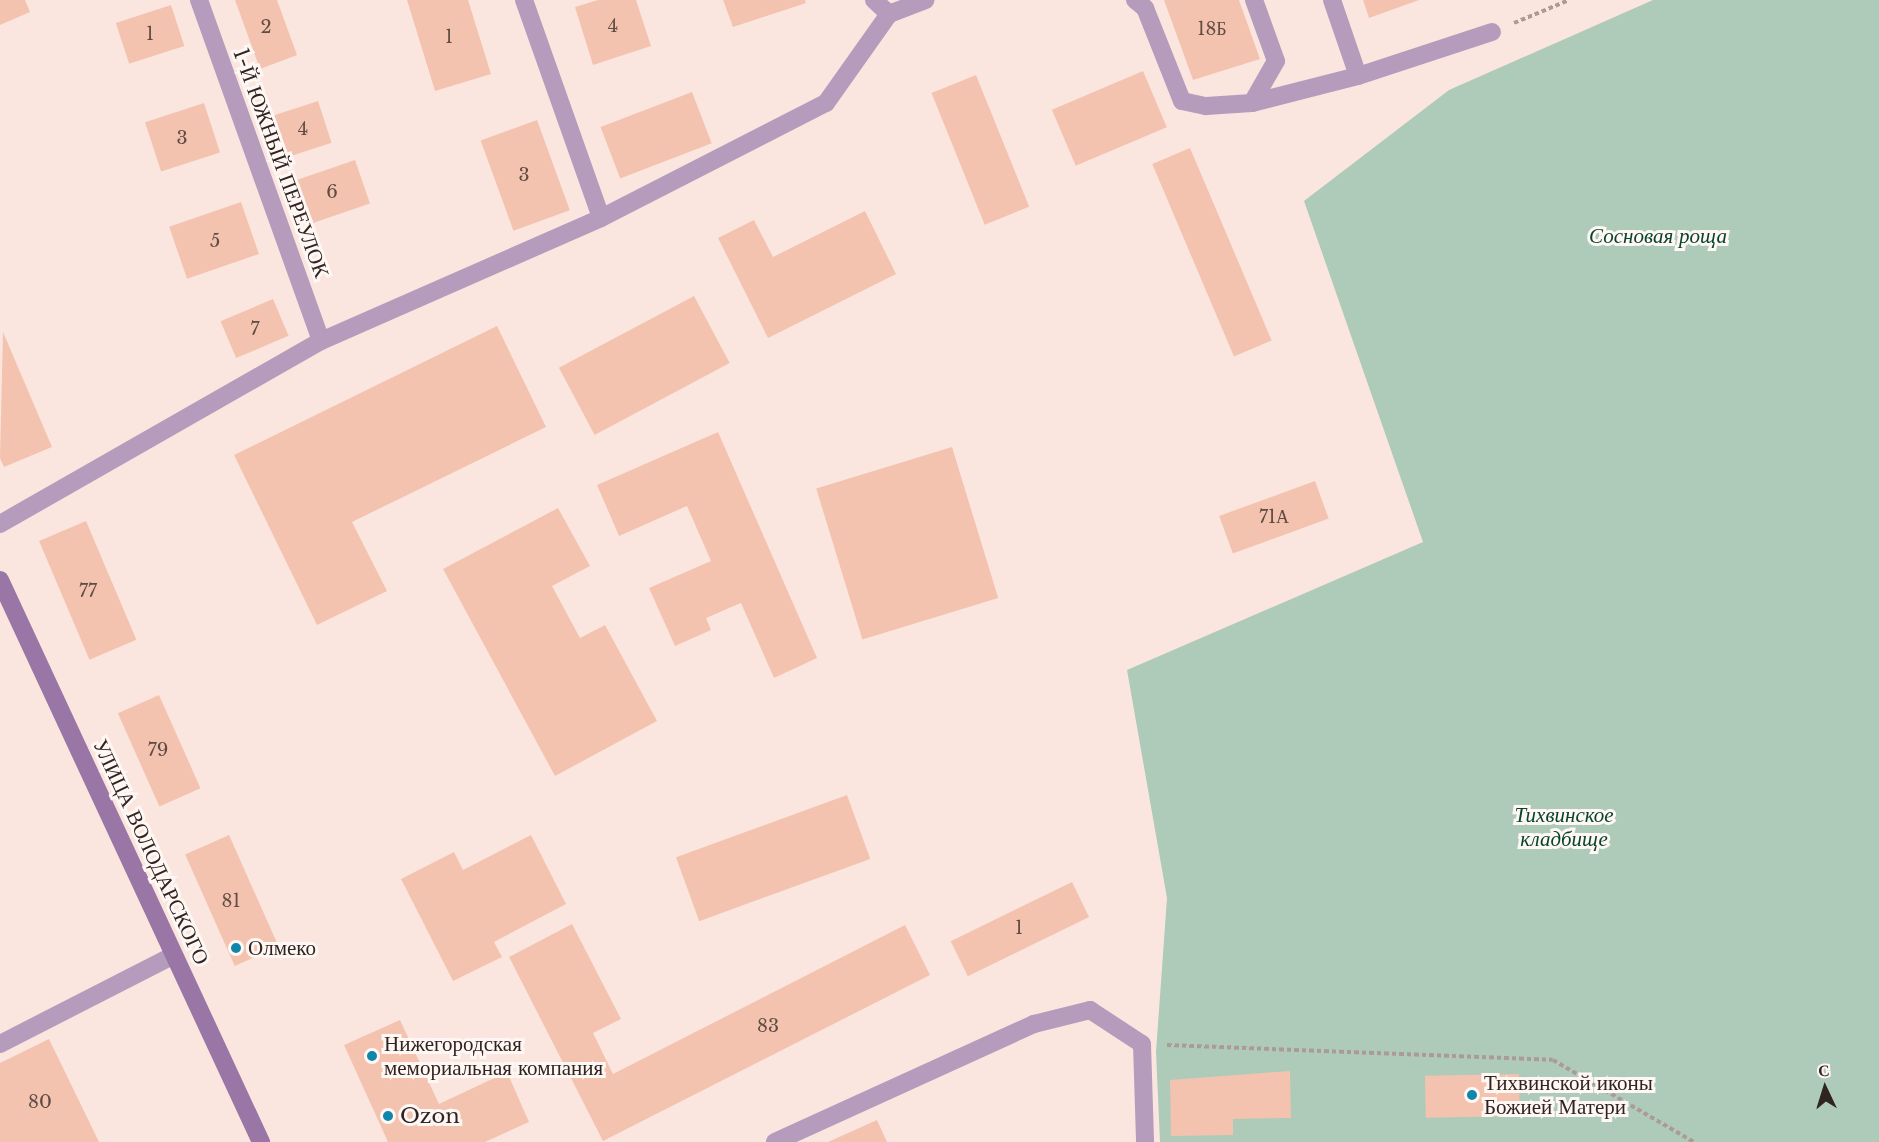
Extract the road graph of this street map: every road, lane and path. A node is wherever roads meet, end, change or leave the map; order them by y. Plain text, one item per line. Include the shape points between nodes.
1 (199, 0) edge
2 (524, 0) edge
3 (874, 0) edge
4 (925, 0) edge
5 (1135, 0) edge
6 (1254, 0) edge
7 (1332, 0) edge
8 (1569, 0) edge
9 (889, 14) junction
10 (1492, 32) joint
11 (1358, 76) junction
12 (1252, 103) junction
13 (601, 218) junction
14 (321, 341) junction
15 (0, 524) edge
16 (0, 580) edge
17 (174, 955) junction
18 (0, 1044) edge
19 (1142, 1044) junction
20 (261, 1142) edge
21 (775, 1142) edge
22 (1145, 1142) edge
23 (1694, 1142) edge

1 - 14 street, 1-Й ЮЖНЫЙ ПЕРЕУЛОК
2 - 13 street
3 - 9 street
4 - 9 street
5 - 12 street via 1145,8 1182,101 1206,106
6 - 12 street via 1276,60
7 - 11 street
8 - 10 path
9 - 13 street via 826,104
10 - 11 street
11 - 12 street
13 - 14 street
14 - 15 street
16 - 17 main road, УЛИЦА ВОЛОДАРСКОГО
17 - 18 street
17 - 20 main road, УЛИЦА ВОЛОДАРСКОГО
19 - 21 street via 1090,1010 1034,1024
19 - 22 street
19 - 23 path via 1553,1060

